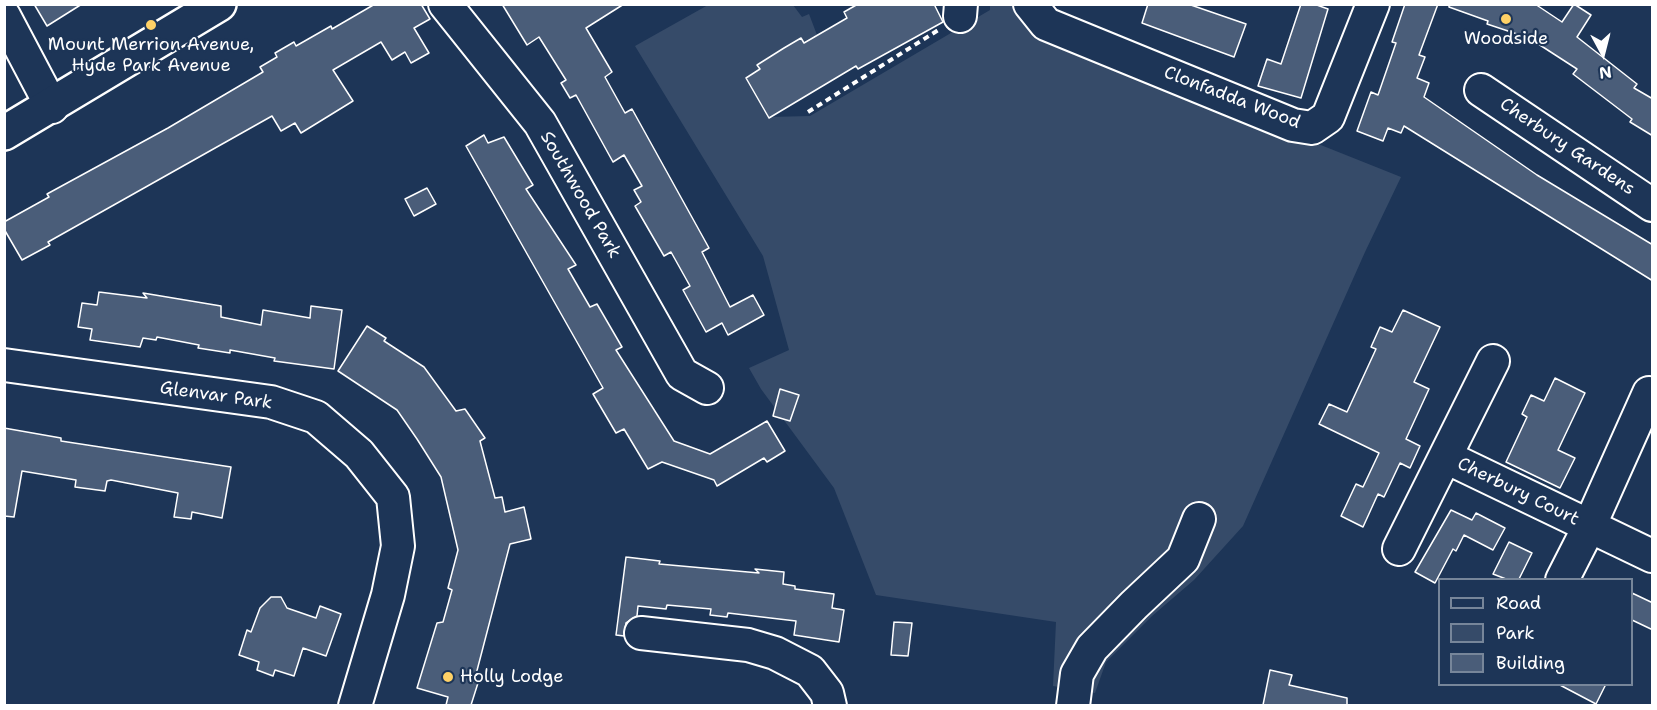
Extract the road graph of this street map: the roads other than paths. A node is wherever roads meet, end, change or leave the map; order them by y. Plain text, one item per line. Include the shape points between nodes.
1 (219, 4) edge
2 (445, 4) edge
3 (1030, 4) edge
4 (1373, 4) edge
5 (4, 16) edge
6 (1481, 90) dead end
7 (52, 107) junction
8 (4, 134) edge
9 (1653, 205) edge
10 (1493, 361) dead end
11 (4, 365) edge
12 (707, 388) dead end
13 (1649, 393) dead end
14 (1446, 457) junction
15 (1199, 519) dead end
16 (1589, 527) junction
17 (1399, 549) dead end
18 (1653, 556) edge
19 (1563, 578) edge
20 (641, 633) dead end
21 (355, 705) edge
22 (830, 705) edge
23 (1073, 705) edge

1 - 7 highway
2 - 12 street, Southwood Park via 540,123 682,374
3 - 4 street, Clonfadda Wood via 1046,24 1293,125 1312,128 1328,117
5 - 7 street
6 - 9 street, Cherbury Gardens
7 - 8 highway
10 - 14 street, Cherbury Court
11 - 21 street, Glenvar Park via 271,402 316,417 359,454 393,497 398,546 388,595
13 - 16 street, Cherbury Court
14 - 16 street, Cherbury Court
14 - 17 street, Cherbury Court
15 - 23 street via 1184,559 1092,648 1077,674
16 - 18 street, Cherbury Court
16 - 19 street, Cherbury Court
20 - 22 street via 748,645 775,653 810,671 827,693

